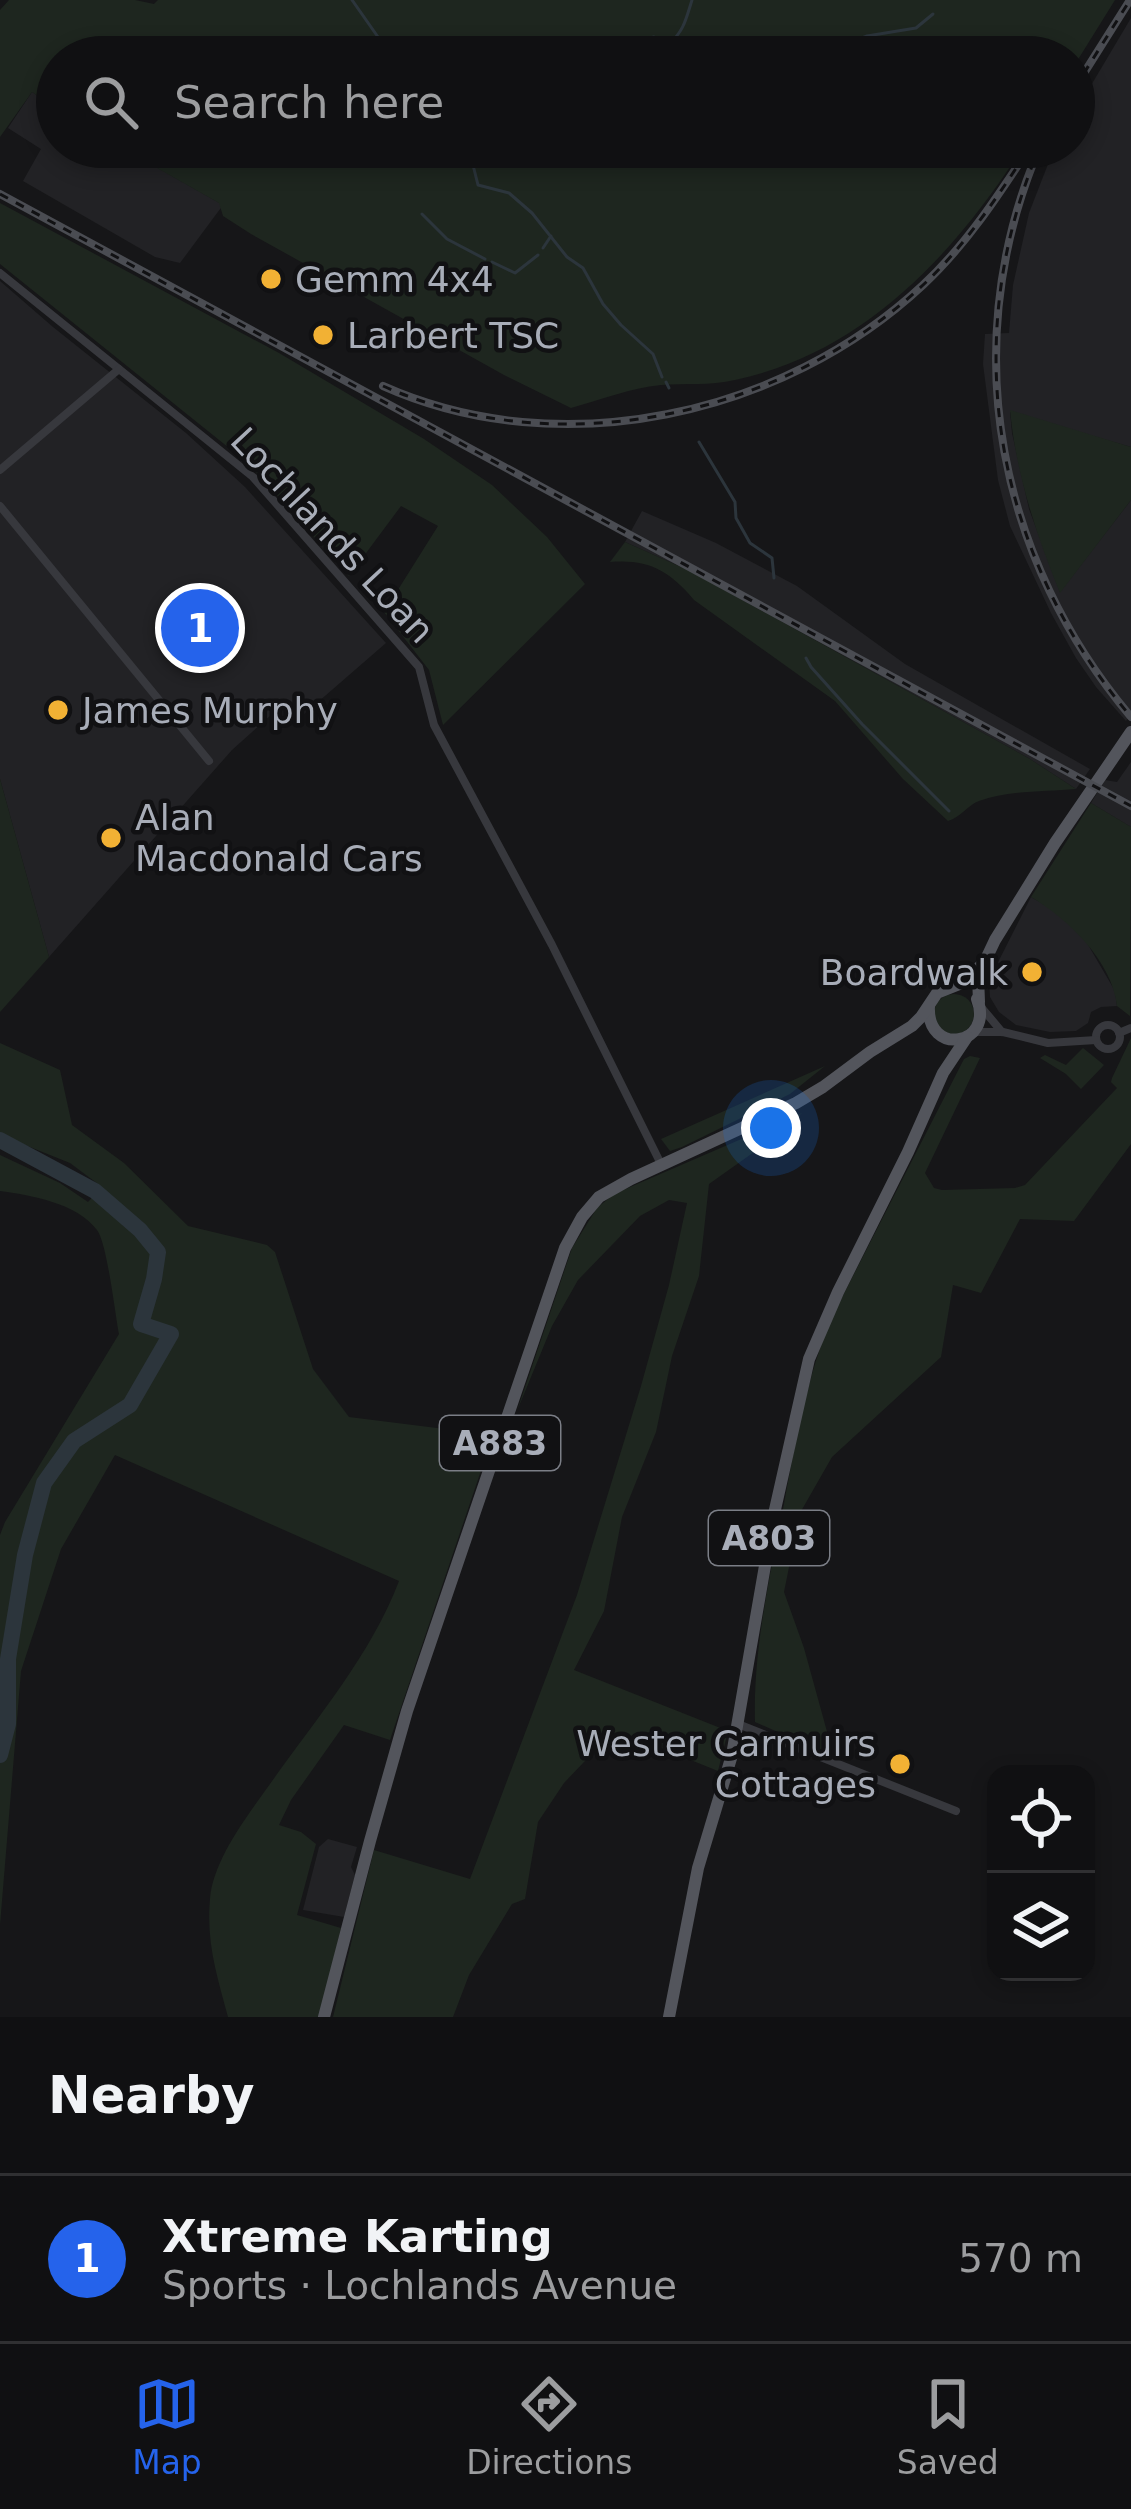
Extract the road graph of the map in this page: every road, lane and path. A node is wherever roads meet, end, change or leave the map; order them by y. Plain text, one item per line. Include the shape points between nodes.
1 (0, 273) edge
2 (119, 369) junction
3 (0, 470) edge
4 (0, 506) edge
5 (1131, 732) edge
6 (209, 761) dead end
7 (983, 963) junction
8 (956, 986) junction
9 (980, 1004) junction
10 (929, 1005) junction
11 (1131, 1028) edge
12 (1003, 1032) junction
13 (937, 1033) junction
14 (1119, 1033) junction
15 (970, 1034) junction
16 (891, 1038) junction
17 (1096, 1040) junction
18 (939, 1082) junction
19 (662, 1164) junction
20 (738, 1724) junction
21 (956, 1811) dead end
22 (325, 2017) edge
23 (669, 2017) edge

1 - 2 street, Lochlands Loan
2 - 3 street
2 - 19 street, Lochlands Loan via 253,478 419,667 434,725
4 - 6 street
5 - 7 main road
7 - 8 main road
7 - 9 main road
8 - 9 main road
8 - 10 main road
9 - 12 street
9 - 15 main road
10 - 13 main road
10 - 16 main road
11 - 14 street
12 - 15 street
12 - 17 street via 1048,1043
13 - 15 main road via 953,1040
13 - 16 main road
13 - 18 main road, A803
14 - 17 street via 1102,1027
14 - 17 street via 1110,1049
15 - 18 main road, A803
16 - 19 main road, A883 via 796,1103
18 - 20 main road, A803 via 809,1359
19 - 22 main road, A883 via 599,1197 566,1248 407,1711
20 - 21 street
20 - 23 main road, A803

